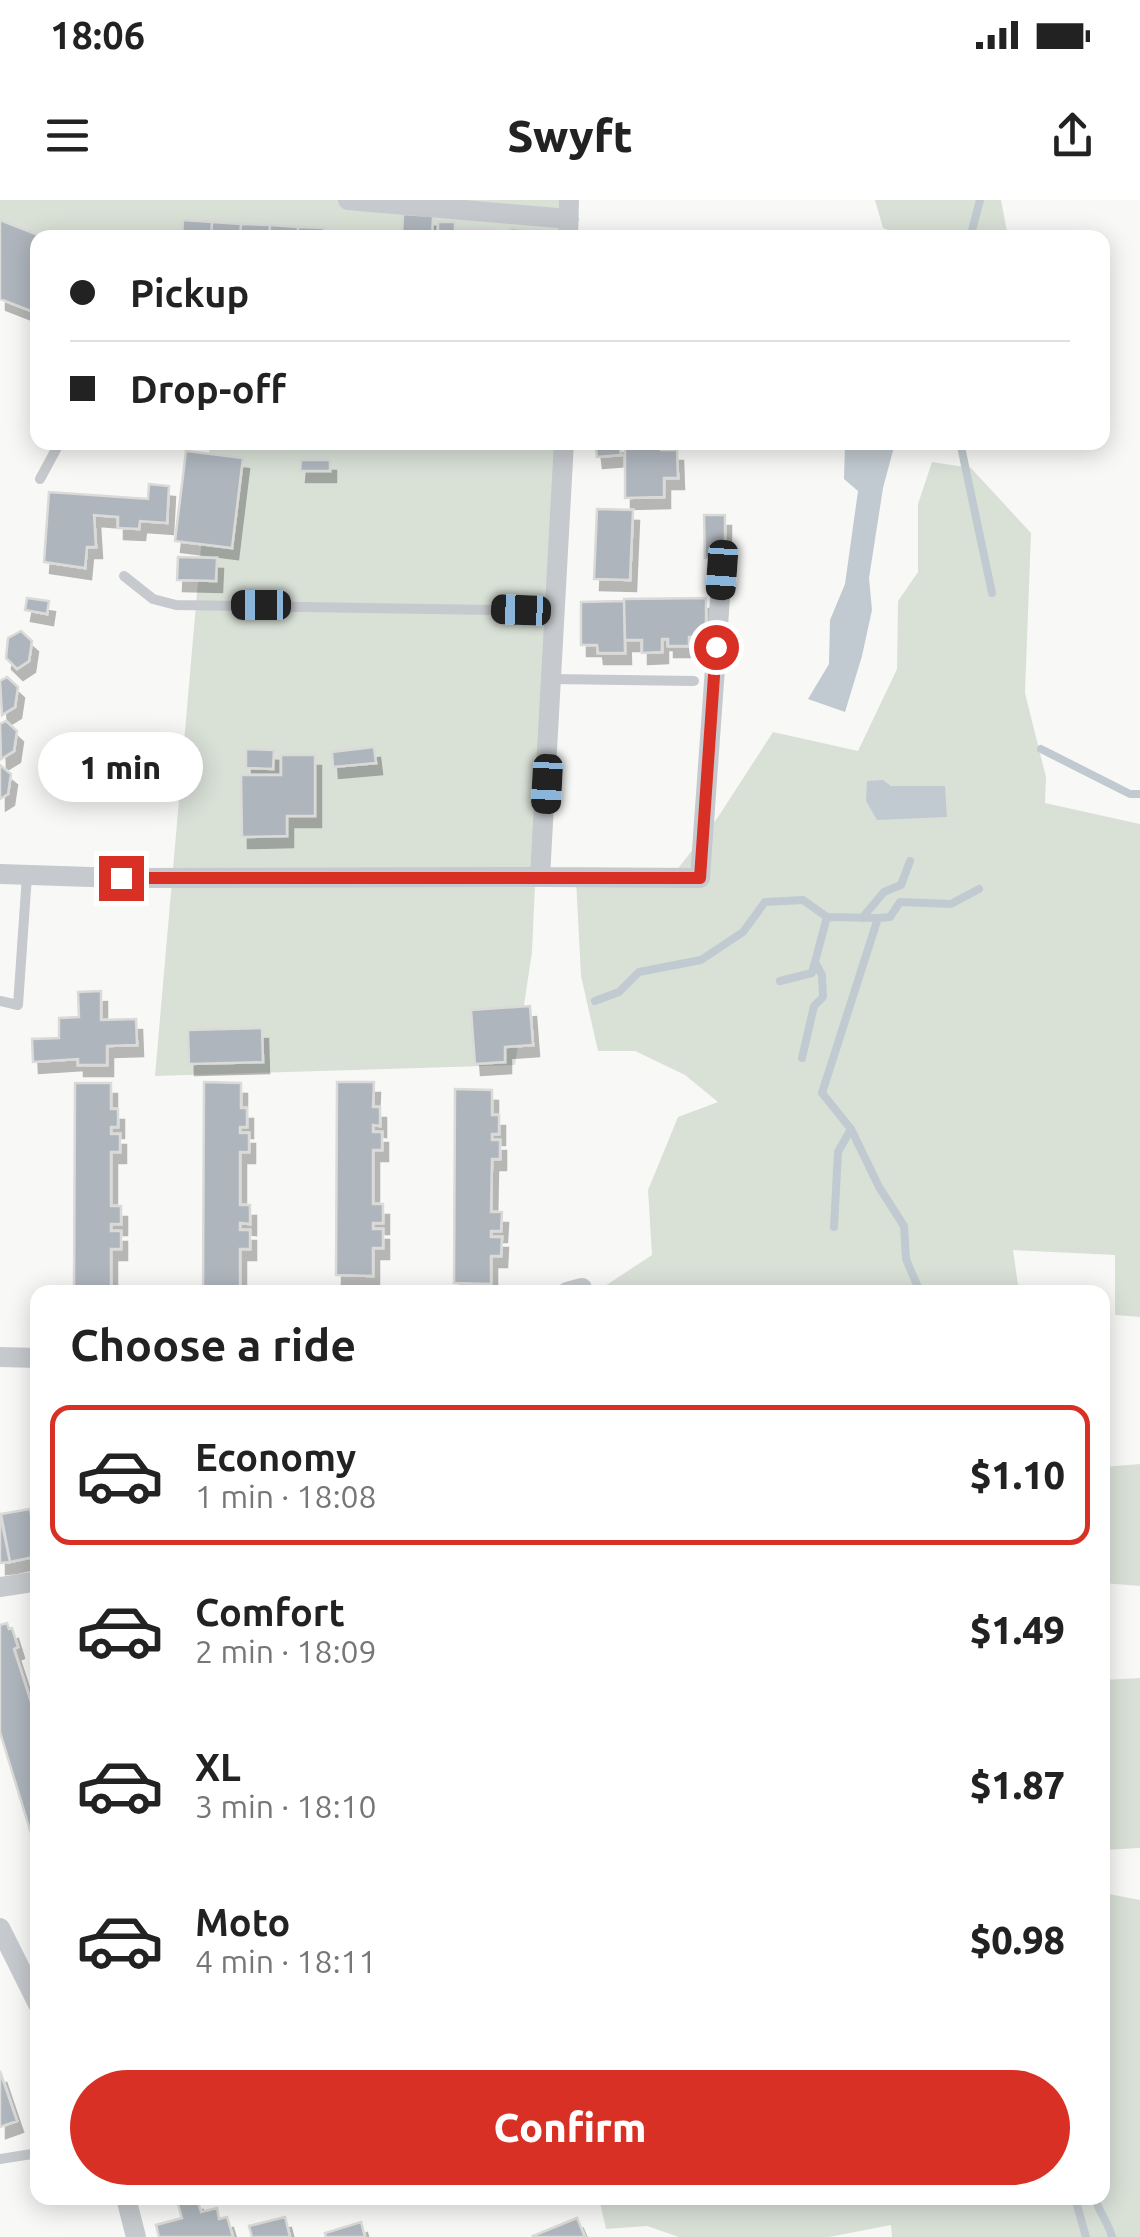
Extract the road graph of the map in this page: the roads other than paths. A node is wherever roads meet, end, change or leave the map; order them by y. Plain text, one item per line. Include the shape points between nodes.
1 (348, 200) edge
2 (569, 219) edge
3 (56, 450) edge
4 (564, 450) edge
5 (40, 479) dead end
6 (722, 570) dead end
7 (124, 576) dead end
8 (556, 611) junction
9 (552, 679) junction
10 (694, 682) dead end
11 (0, 874) edge
12 (27, 876) junction
13 (540, 877) junction
14 (0, 1002) edge
15 (0, 1357) edge
16 (30, 1358) edge
17 (30, 1582) edge
18 (0, 1587) edge
19 (0, 1928) edge
20 (30, 1988) edge
21 (30, 2153) edge
22 (0, 2158) edge
23 (128, 2205) edge
24 (136, 2237) edge

1 - 2 street
3 - 5 lane
4 - 8 street
6 - 13 street via 700,878
7 - 8 lane via 153,599 176,606
8 - 9 street
9 - 10 lane
9 - 13 street
11 - 12 street
12 - 13 street
12 - 14 lane via 18,1005
15 - 16 street
17 - 18 street
19 - 20 street
21 - 22 lane
23 - 24 street

